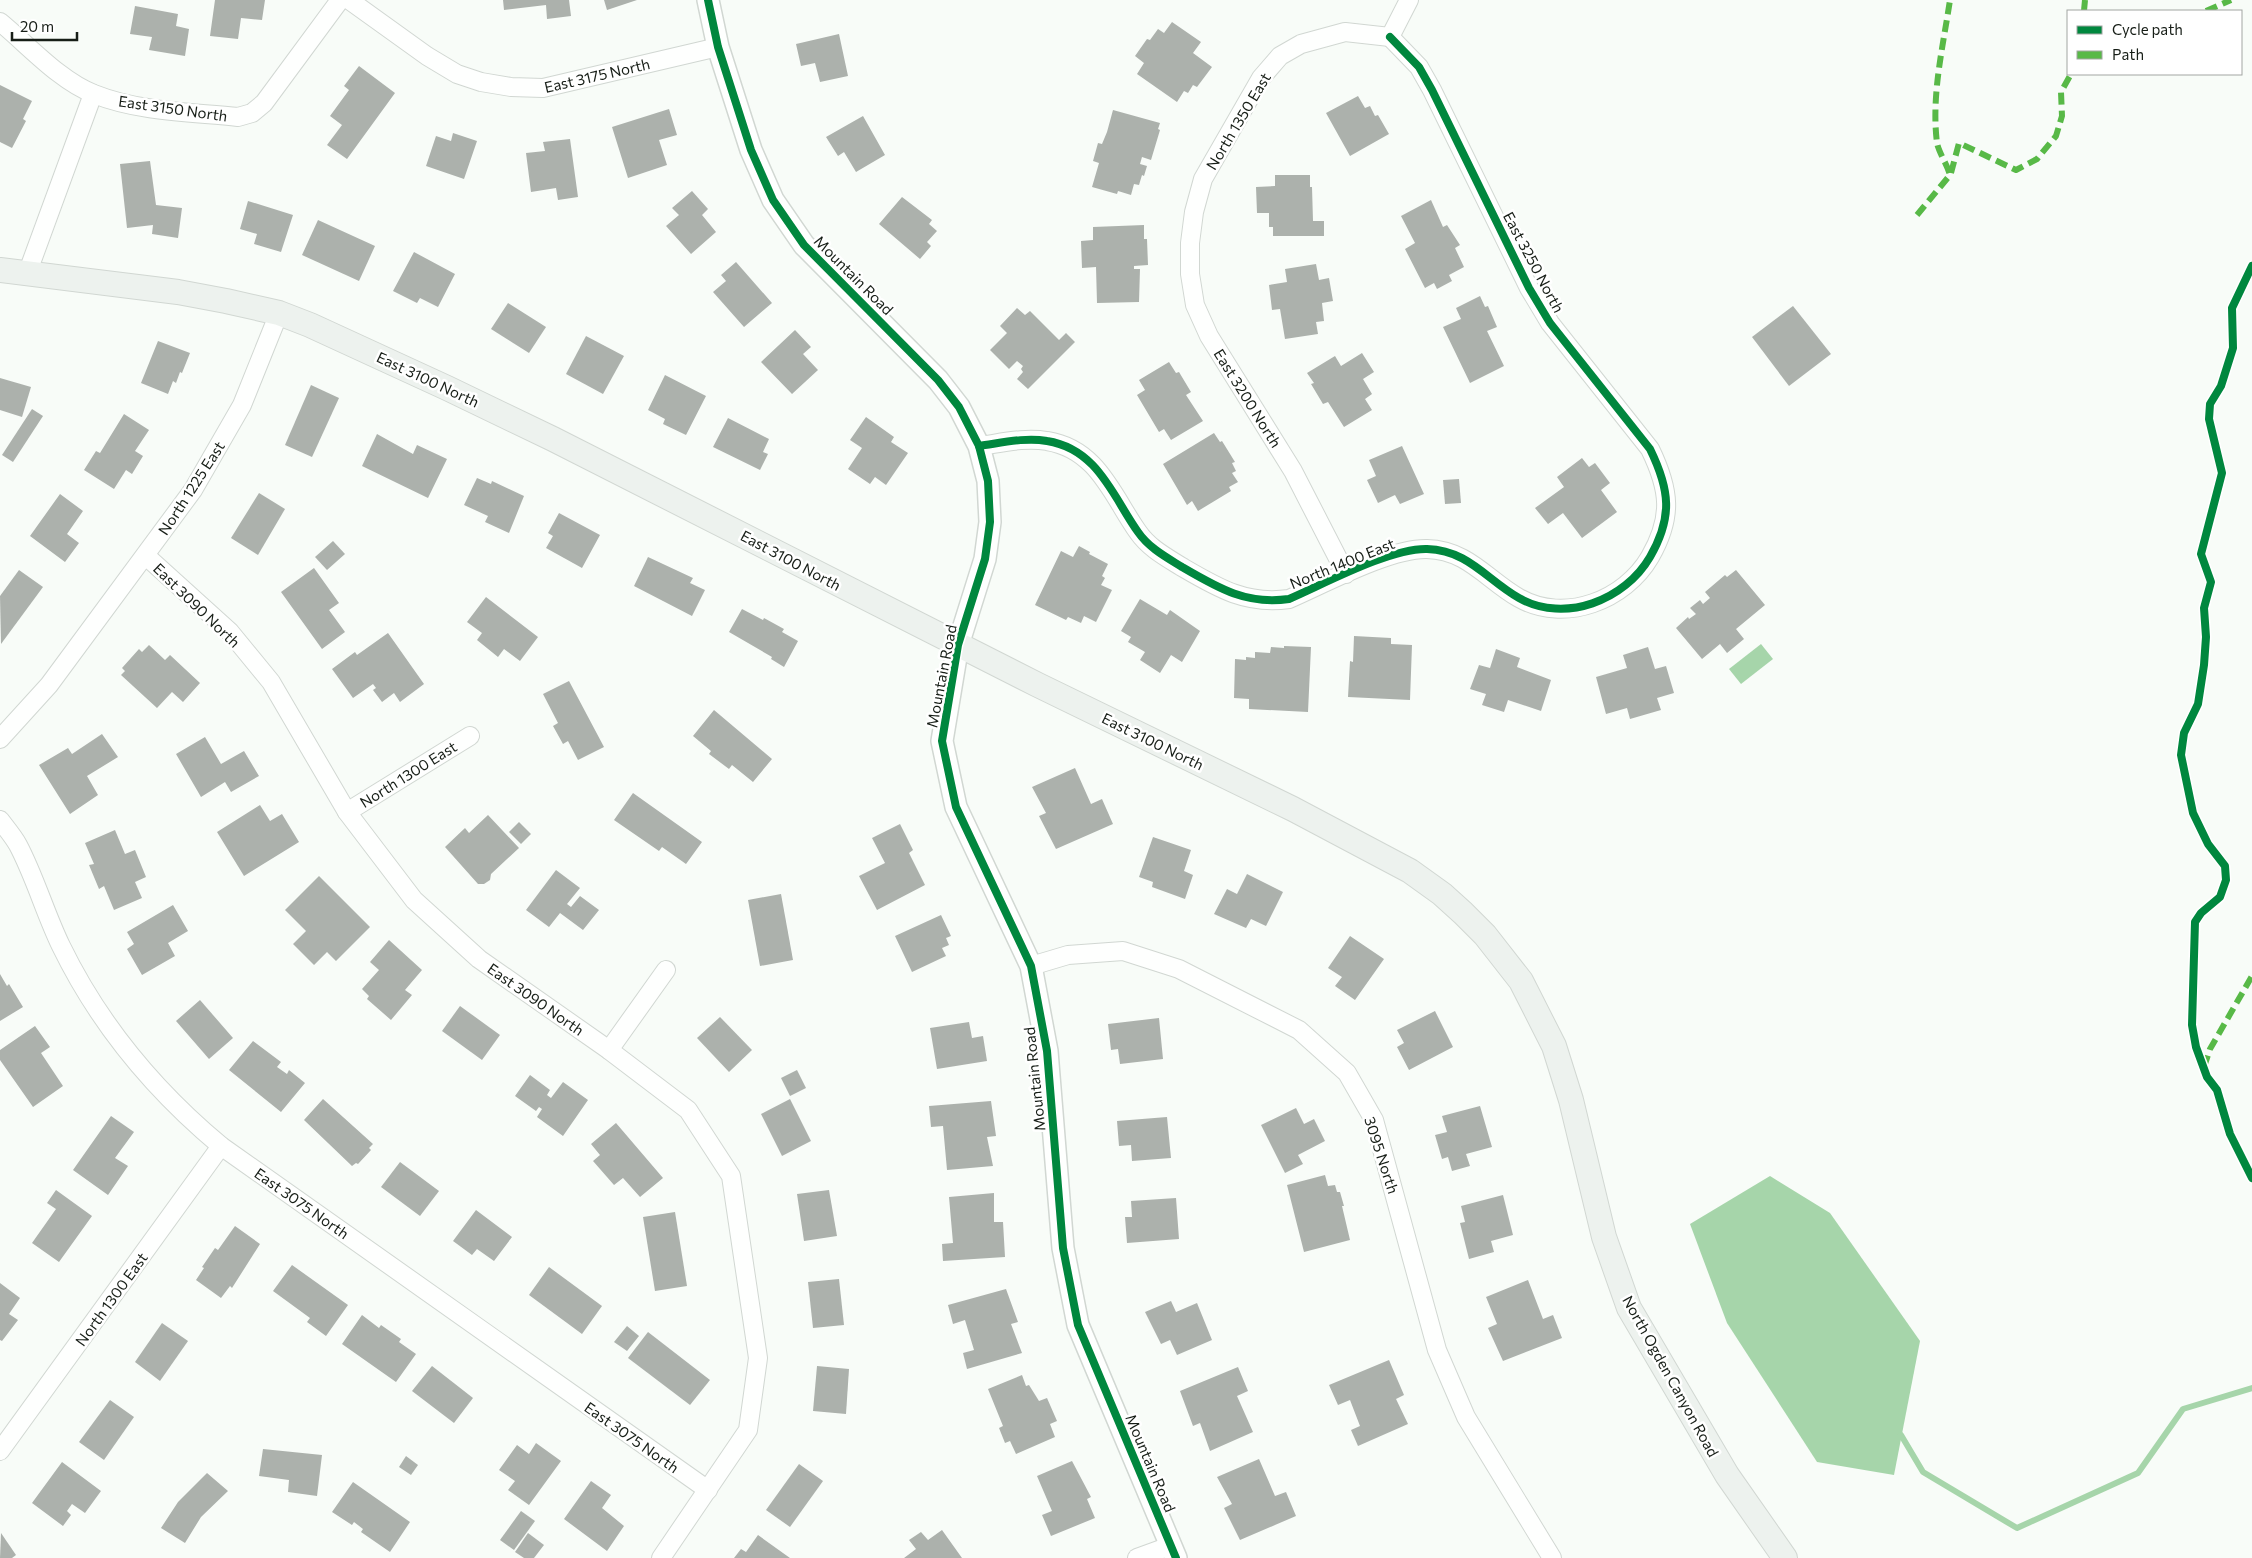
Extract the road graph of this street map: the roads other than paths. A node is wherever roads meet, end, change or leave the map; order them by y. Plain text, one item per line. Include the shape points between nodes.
1 (340, 0) edge
2 (349, 0) edge
3 (708, 0) edge
4 (1409, 0) edge
5 (0, 22) edge
6 (1390, 37) junction
7 (718, 47) junction
8 (93, 94) junction
9 (1194, 212) joint
10 (0, 270) edge
11 (28, 274) junction
12 (280, 313) junction
13 (979, 446) junction
14 (1667, 521) joint
15 (146, 556) junction
16 (1346, 574) junction
17 (958, 645) junction
18 (470, 736) dead end
19 (0, 739) edge
20 (347, 812) junction
21 (0, 820) edge
22 (1030, 966) junction
23 (666, 970) dead end
24 (1521, 981) joint
25 (610, 1050) junction
26 (221, 1146) junction
27 (0, 1451) edge
28 (708, 1490) junction
29 (1173, 1552) edge
30 (661, 1558) edge
31 (1137, 1558) edge
32 (1552, 1558) edge
33 (1785, 1558) edge

1 - 8 street, East 3150 North via 264,103 252,113 238,117 128,104
2 - 7 street, East 3175 North via 457,74 511,87 543,88
3 - 7 street, Mountain Road
4 - 6 street
5 - 8 street, East 3150 North via 63,76
6 - 9 street, North 1350 East via 1345,32 1301,44 1280,56 1261,78 1203,179
6 - 14 street, East 3250 North via 1424,75 1529,288 1550,323 1650,449 1660,470
7 - 13 street, Mountain Road via 751,150 773,200 804,245 938,380 959,407
8 - 11 street
9 - 16 street, East 3200 North via 1190,274 1195,305 1209,336 1294,471
10 - 11 main road, East 3100 North
11 - 12 main road, East 3100 North via 178,292
12 - 15 street, North 1225 East via 242,406 194,490
12 - 17 main road, East 3100 North via 447,388
13 - 16 street, North 1400 East via 1022,440 1048,441 1072,450 1091,463 1108,483 1138,533 1156,551 1218,588 1244,598 1269,602 1289,599
13 - 17 street, Mountain Road via 988,482 990,522 985,559
14 - 16 street, North 1400 East via 1644,568 1602,601 1572,610 1545,607 1520,599 1455,554 1427,549 1401,552
15 - 19 street, North 1225 East via 49,685
15 - 20 street, East 3090 North via 230,632 271,682
17 - 22 street, Mountain Road via 942,741 956,807
17 - 24 main road, East 3100 North via 1293,809 1410,871 1464,913
18 - 20 street, North 1300 East
20 - 25 street, East 3090 North via 414,900 479,959
21 - 26 street, East 3075 North via 18,844 61,946 94,1007 134,1060 186,1117
22 - 29 street, Mountain Road via 1047,1050 1062,1248 1078,1325
22 - 32 street, 3095 North via 1068,955 1123,951 1179,969 1299,1030 1347,1073 1374,1120 1437,1350 1466,1417
23 - 25 street
24 - 33 main road, North Ogden Canyon Road via 1554,1046 1571,1100 1604,1237 1629,1308 1727,1475
25 - 28 street, East 3090 North via 688,1110 731,1176 758,1358 748,1430
26 - 27 street, North 1300 East
26 - 28 street, East 3075 North
28 - 30 street, East 3090 North
29 - 31 street

